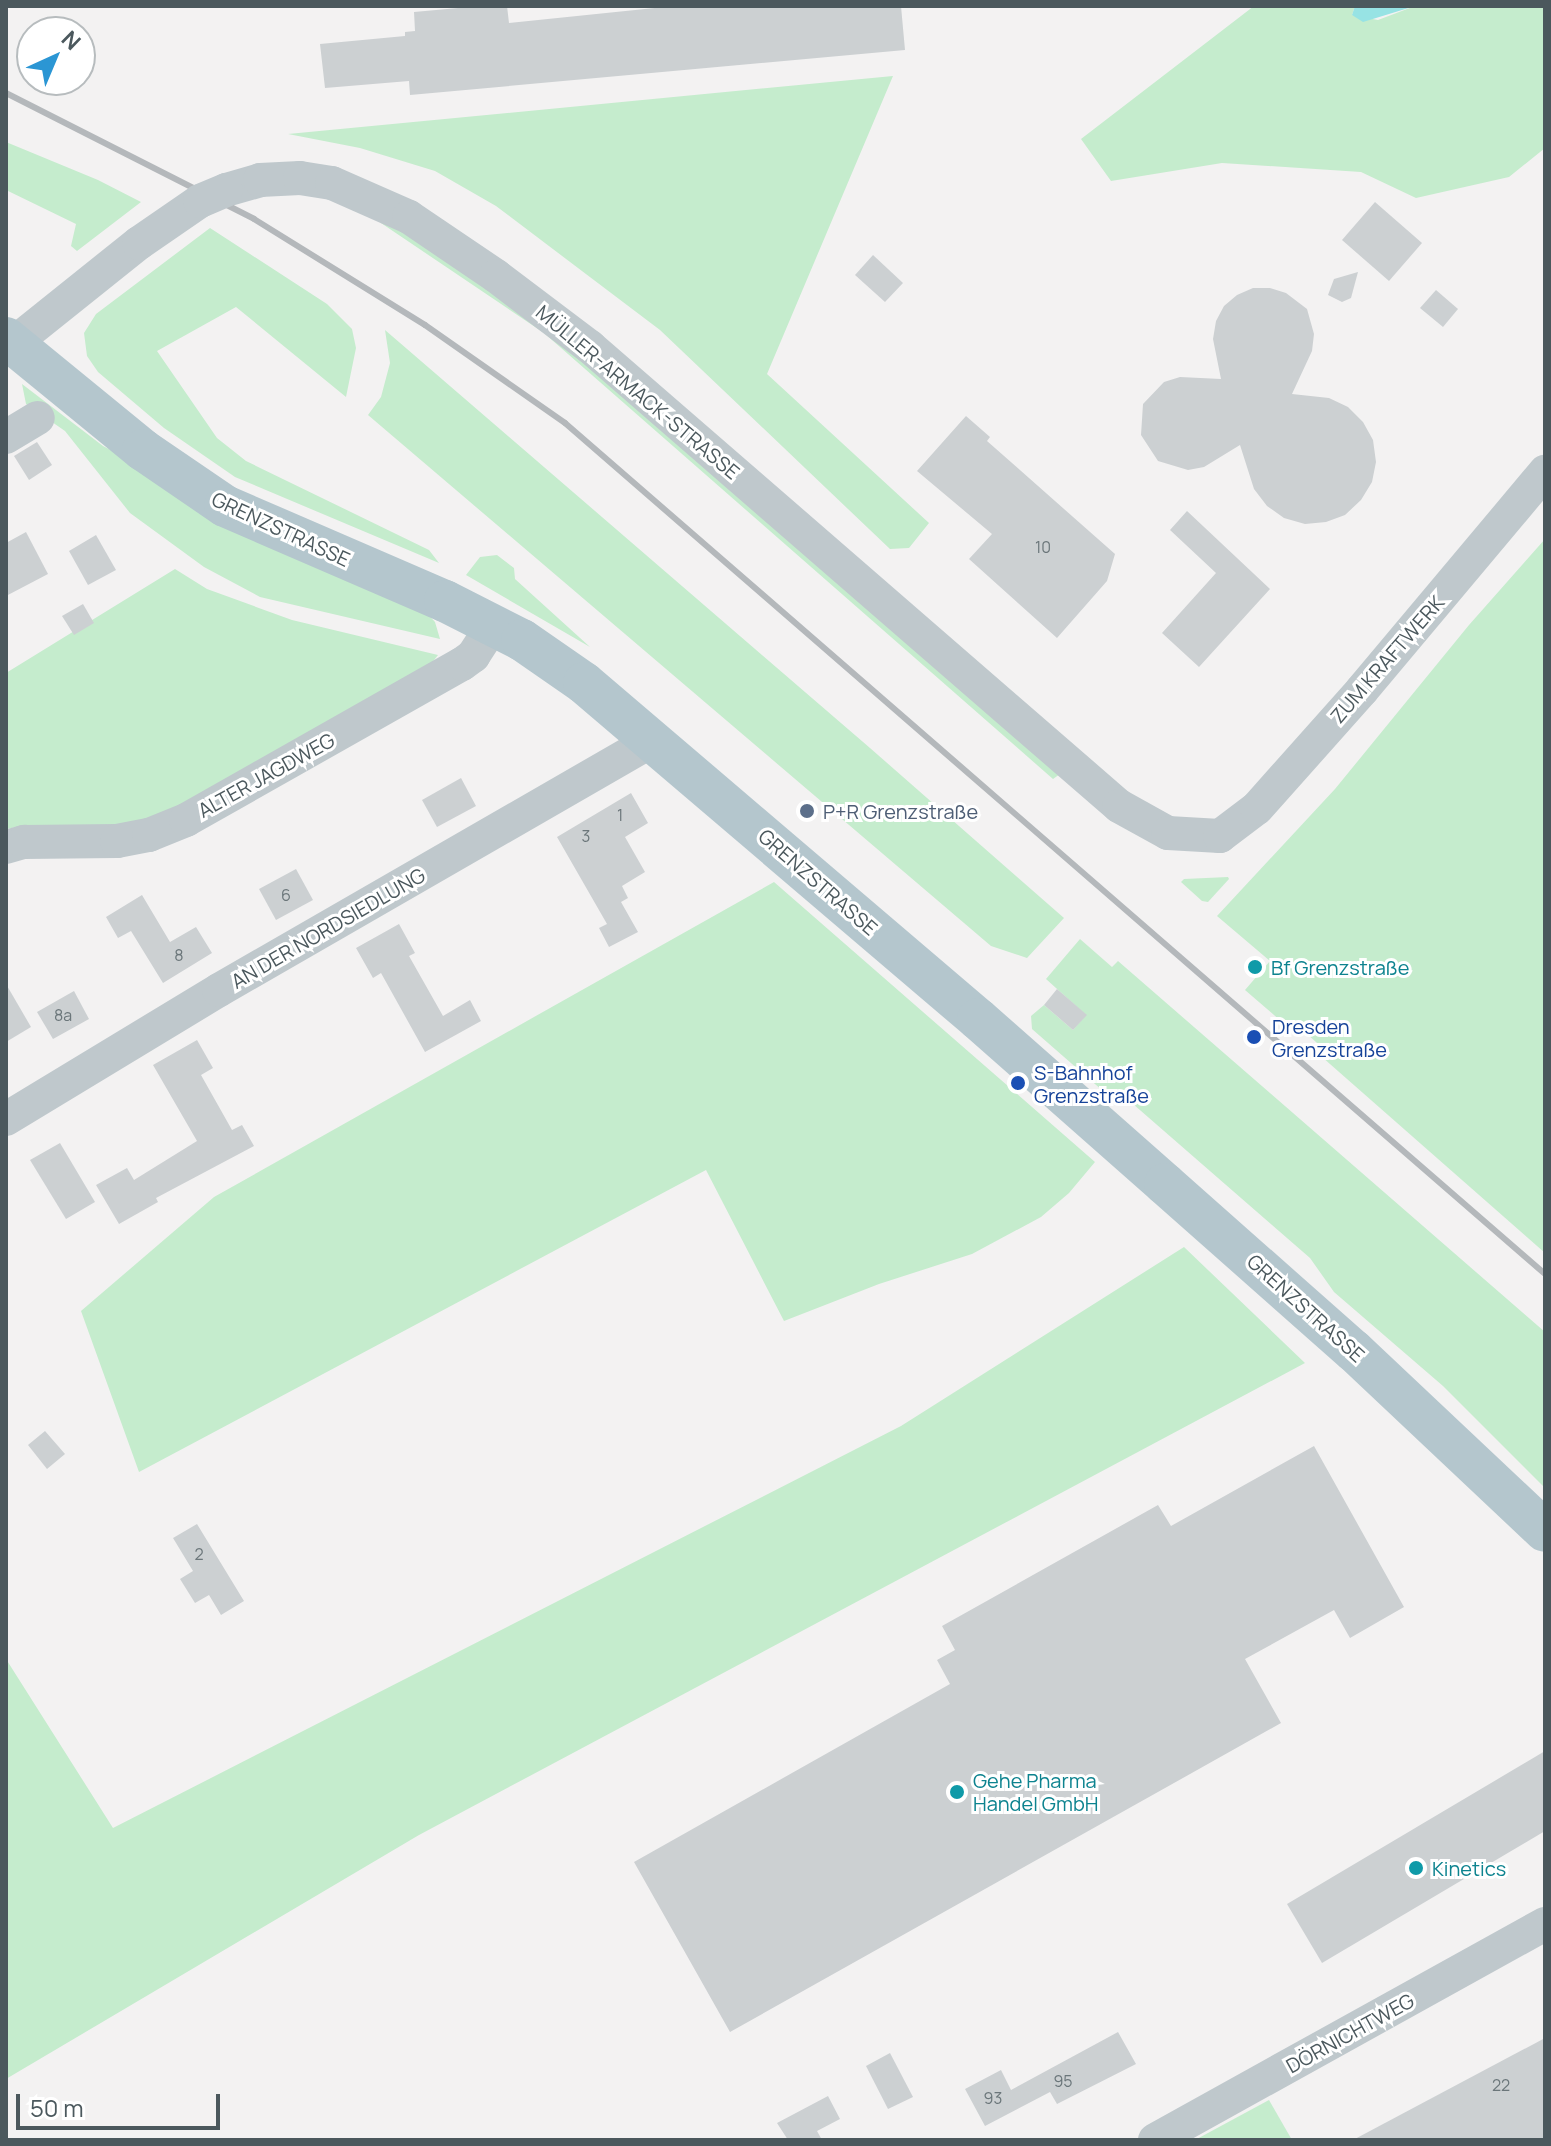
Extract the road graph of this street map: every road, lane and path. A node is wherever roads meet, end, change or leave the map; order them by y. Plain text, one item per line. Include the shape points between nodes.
1 (10, 341) edge
2 (38, 418) dead end
3 (6, 437) edge
4 (1545, 472) edge
5 (493, 625) junction
6 (653, 740) junction
7 (1220, 836) joint
8 (6, 847) edge
9 (6, 1119) edge
10 (1545, 1531) edge
11 (1545, 1924) edge
12 (1155, 2140) edge

1 - 5 main road, GRENZSTRASSE via 143,450 225,506
1 - 7 street, MÜLLER-ARMACK-STRASSE, bridge via 139,243 213,196 260,180 300,178 364,194 409,217 496,276 602,357 1119,806 1168,833
2 - 3 street
4 - 7 street, ZUM KRAFTWERK via 1257,808
5 - 6 main road, GRENZSTRASSE via 584,683
5 - 8 street, ALTER JAGDWEG via 462,664 186,820 117,841 24,842
6 - 9 street, AN DER NORDSIEDLUNG
6 - 10 main road, GRENZSTRASSE via 1354,1351
11 - 12 street, DÖRNICHTWEG

